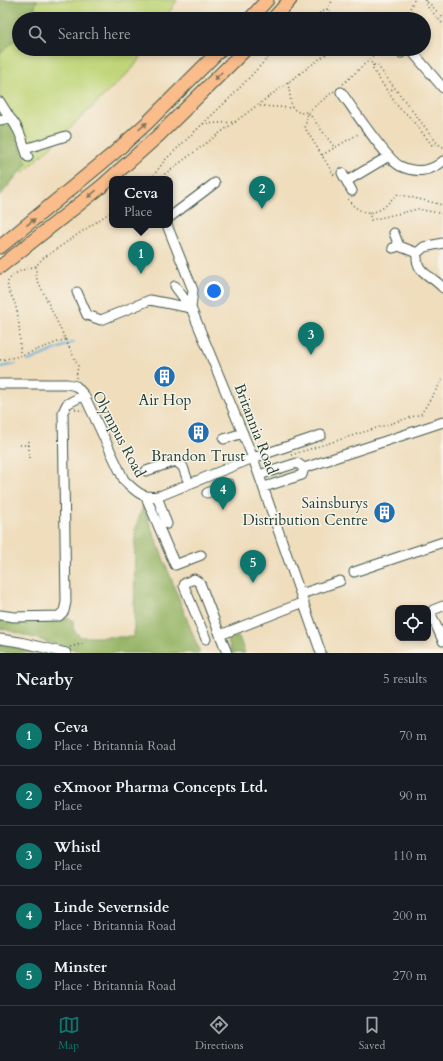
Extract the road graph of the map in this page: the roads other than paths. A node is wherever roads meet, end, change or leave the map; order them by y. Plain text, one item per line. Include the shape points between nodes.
1 (267, 0) edge
2 (290, 0) edge
3 (256, 12) edge
4 (279, 12) edge
5 (214, 56) edge
6 (239, 56) edge
7 (416, 56) edge
8 (443, 88) edge
9 (339, 90) road end
10 (0, 102) edge
11 (351, 105) junction
12 (342, 111) dead end
13 (10, 118) junction
14 (0, 120) edge
15 (66, 136) dead end
16 (389, 156) junction
17 (443, 161) edge
18 (113, 176) edge
19 (109, 180) edge
20 (215, 183) dead end
21 (352, 191) dead end
22 (173, 215) edge
23 (168, 228) edge
24 (394, 233) dead end
25 (443, 243) edge
26 (0, 246) edge
27 (413, 251) junction
28 (0, 267) edge
29 (175, 286) dead end
30 (443, 288) edge
31 (77, 292) dead end
32 (191, 308) junction
33 (0, 384) edge
34 (84, 395) junction
35 (443, 422) edge
36 (243, 433) junction
37 (321, 435) dead end
38 (224, 439) dead end
39 (253, 458) junction
40 (304, 468) junction
41 (146, 471) dead end
42 (214, 474) junction
43 (259, 475) junction
44 (189, 484) junction
45 (229, 484) dead end
46 (219, 488) junction
47 (264, 488) junction
48 (207, 493) dead end
49 (157, 496) junction
50 (146, 497) junction
51 (167, 524) dead end
52 (443, 542) edge
53 (201, 555) dead end
54 (354, 572) dead end
55 (340, 581) dead end
56 (302, 598) junction
57 (443, 606) edge
58 (0, 615) edge
59 (220, 635) junction
60 (0, 639) edge
61 (206, 639) dead end
62 (443, 641) edge
63 (66, 653) edge
64 (227, 653) edge
65 (321, 653) edge

1 - 3 highway
2 - 4 highway
26 -> 5 highway via 114,153
6 -> 18 highway via 160,135
7 - 8 street
9 - 11 street
10 - 13 street
11 - 12 street
11 - 16 street
13 - 14 street
13 - 15 street via 19,130 26,153
16 - 17 street via 400,166 418,171 436,167
16 - 21 street via 344,177
19 -> 28 highway
20 - 22 street
23 - 32 street via 194,290
24 - 27 street via 396,247
25 - 27 street
27 - 30 street via 418,267
29 - 32 street, Britannia Road
31 - 32 street via 87,315 101,320 150,300
32 - 36 street, Britannia Road
33 - 34 street, Olympus Road via 67,384 76,386
34 - 50 street, Olympus Road via 124,480 134,491
34 - 58 street via 65,406 63,418 66,602 64,611 59,616
35 - 40 street
36 - 38 street
36 - 39 street, Britannia Road
37 - 39 street, Olympus Road
39 - 42 street, Olympus Road
39 - 43 street, Britannia Road
40 - 43 street via 297,463
40 - 47 street via 302,475
41 - 44 street via 176,461 183,467
42 - 44 street, Olympus Road
42 - 46 street
43 - 47 street, Britannia Road
44 - 49 street, Olympus Road
45 - 46 street
46 - 48 street
47 - 56 street, Britannia Road
49 - 50 street, Olympus Road
49 - 51 street
50 - 53 street via 175,565
52 - 54 street
55 - 56 street
56 - 59 street
56 - 65 street, Britannia Road
57 - 62 street via 433,610 431,614
59 - 61 street via 200,583 194,579 184,586
59 - 64 street
60 - 63 street

